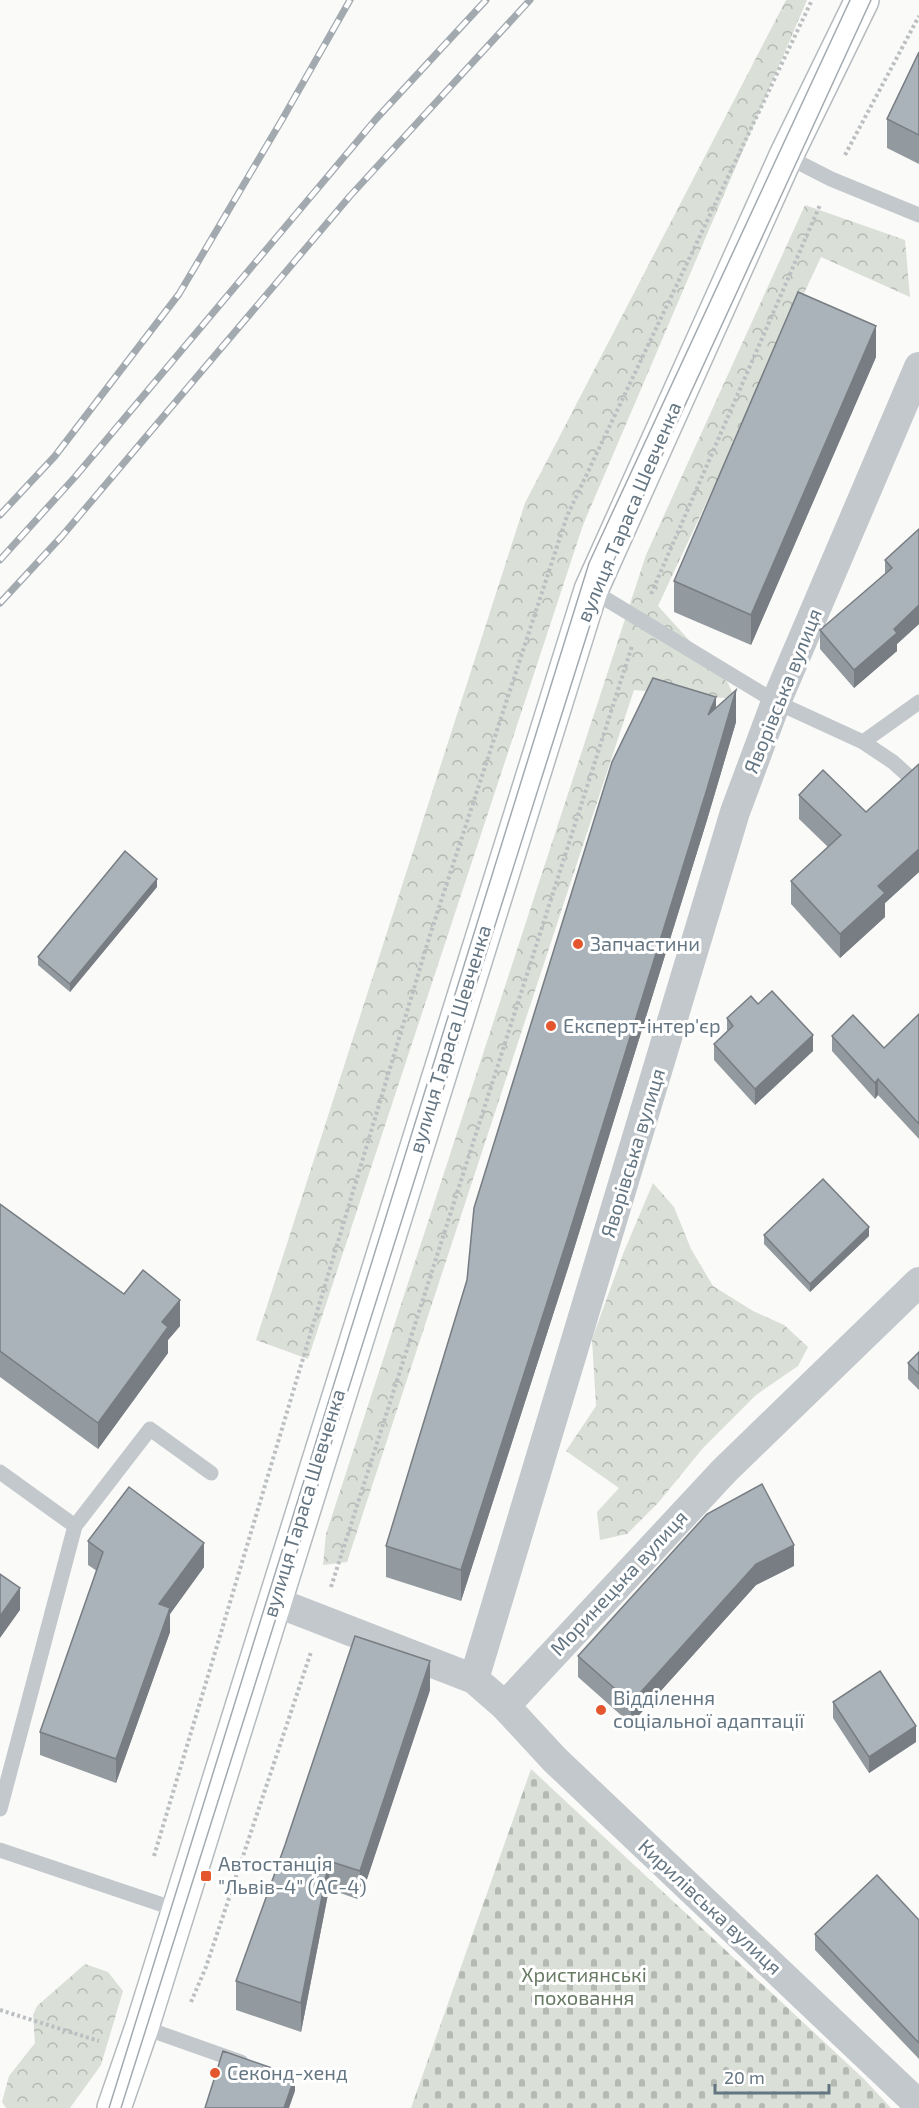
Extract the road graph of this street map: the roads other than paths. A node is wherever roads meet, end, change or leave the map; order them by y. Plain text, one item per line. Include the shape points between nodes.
1 (861, 0) edge
2 (786, 156) junction
3 (919, 215) edge
4 (919, 367) edge
5 (591, 590) junction
6 (776, 702) junction
7 (919, 702) edge
8 (863, 742) junction
9 (914, 781) edge
10 (919, 1282) edge
11 (0, 1472) edge
12 (211, 1473) dead end
13 (75, 1526) junction
14 (273, 1601) junction
15 (474, 1679) junction
16 (505, 1706) junction
17 (0, 1809) edge
18 (0, 1850) edge
19 (177, 1910) junction
20 (142, 2027) junction
21 (252, 2066) edge
22 (919, 2105) edge
23 (114, 2108) edge

1 - 2 main road, вулиця Тараса Шевченка
2 - 3 lane
2 - 5 main road, вулиця Тараса Шевченка
4 - 6 street, Яворівська вулиця
5 - 6 lane
5 - 14 main road, вулиця Тараса Шевченка
6 - 8 lane
6 - 15 street, Яворівська вулиця via 735,812
7 - 8 lane
8 - 9 lane
10 - 16 street, Моринецька вулиця via 724,1471
11 - 13 lane
12 - 13 lane via 150,1429
13 - 17 lane
14 - 15 street
14 - 19 main road, вулиця Тараса Шевченка
15 - 16 street
16 - 22 street, Кирилівська вулиця via 564,1768
18 - 19 lane
19 - 20 main road, вулиця Тараса Шевченка
20 - 21 lane
20 - 23 main road, вулиця Тараса Шевченка

